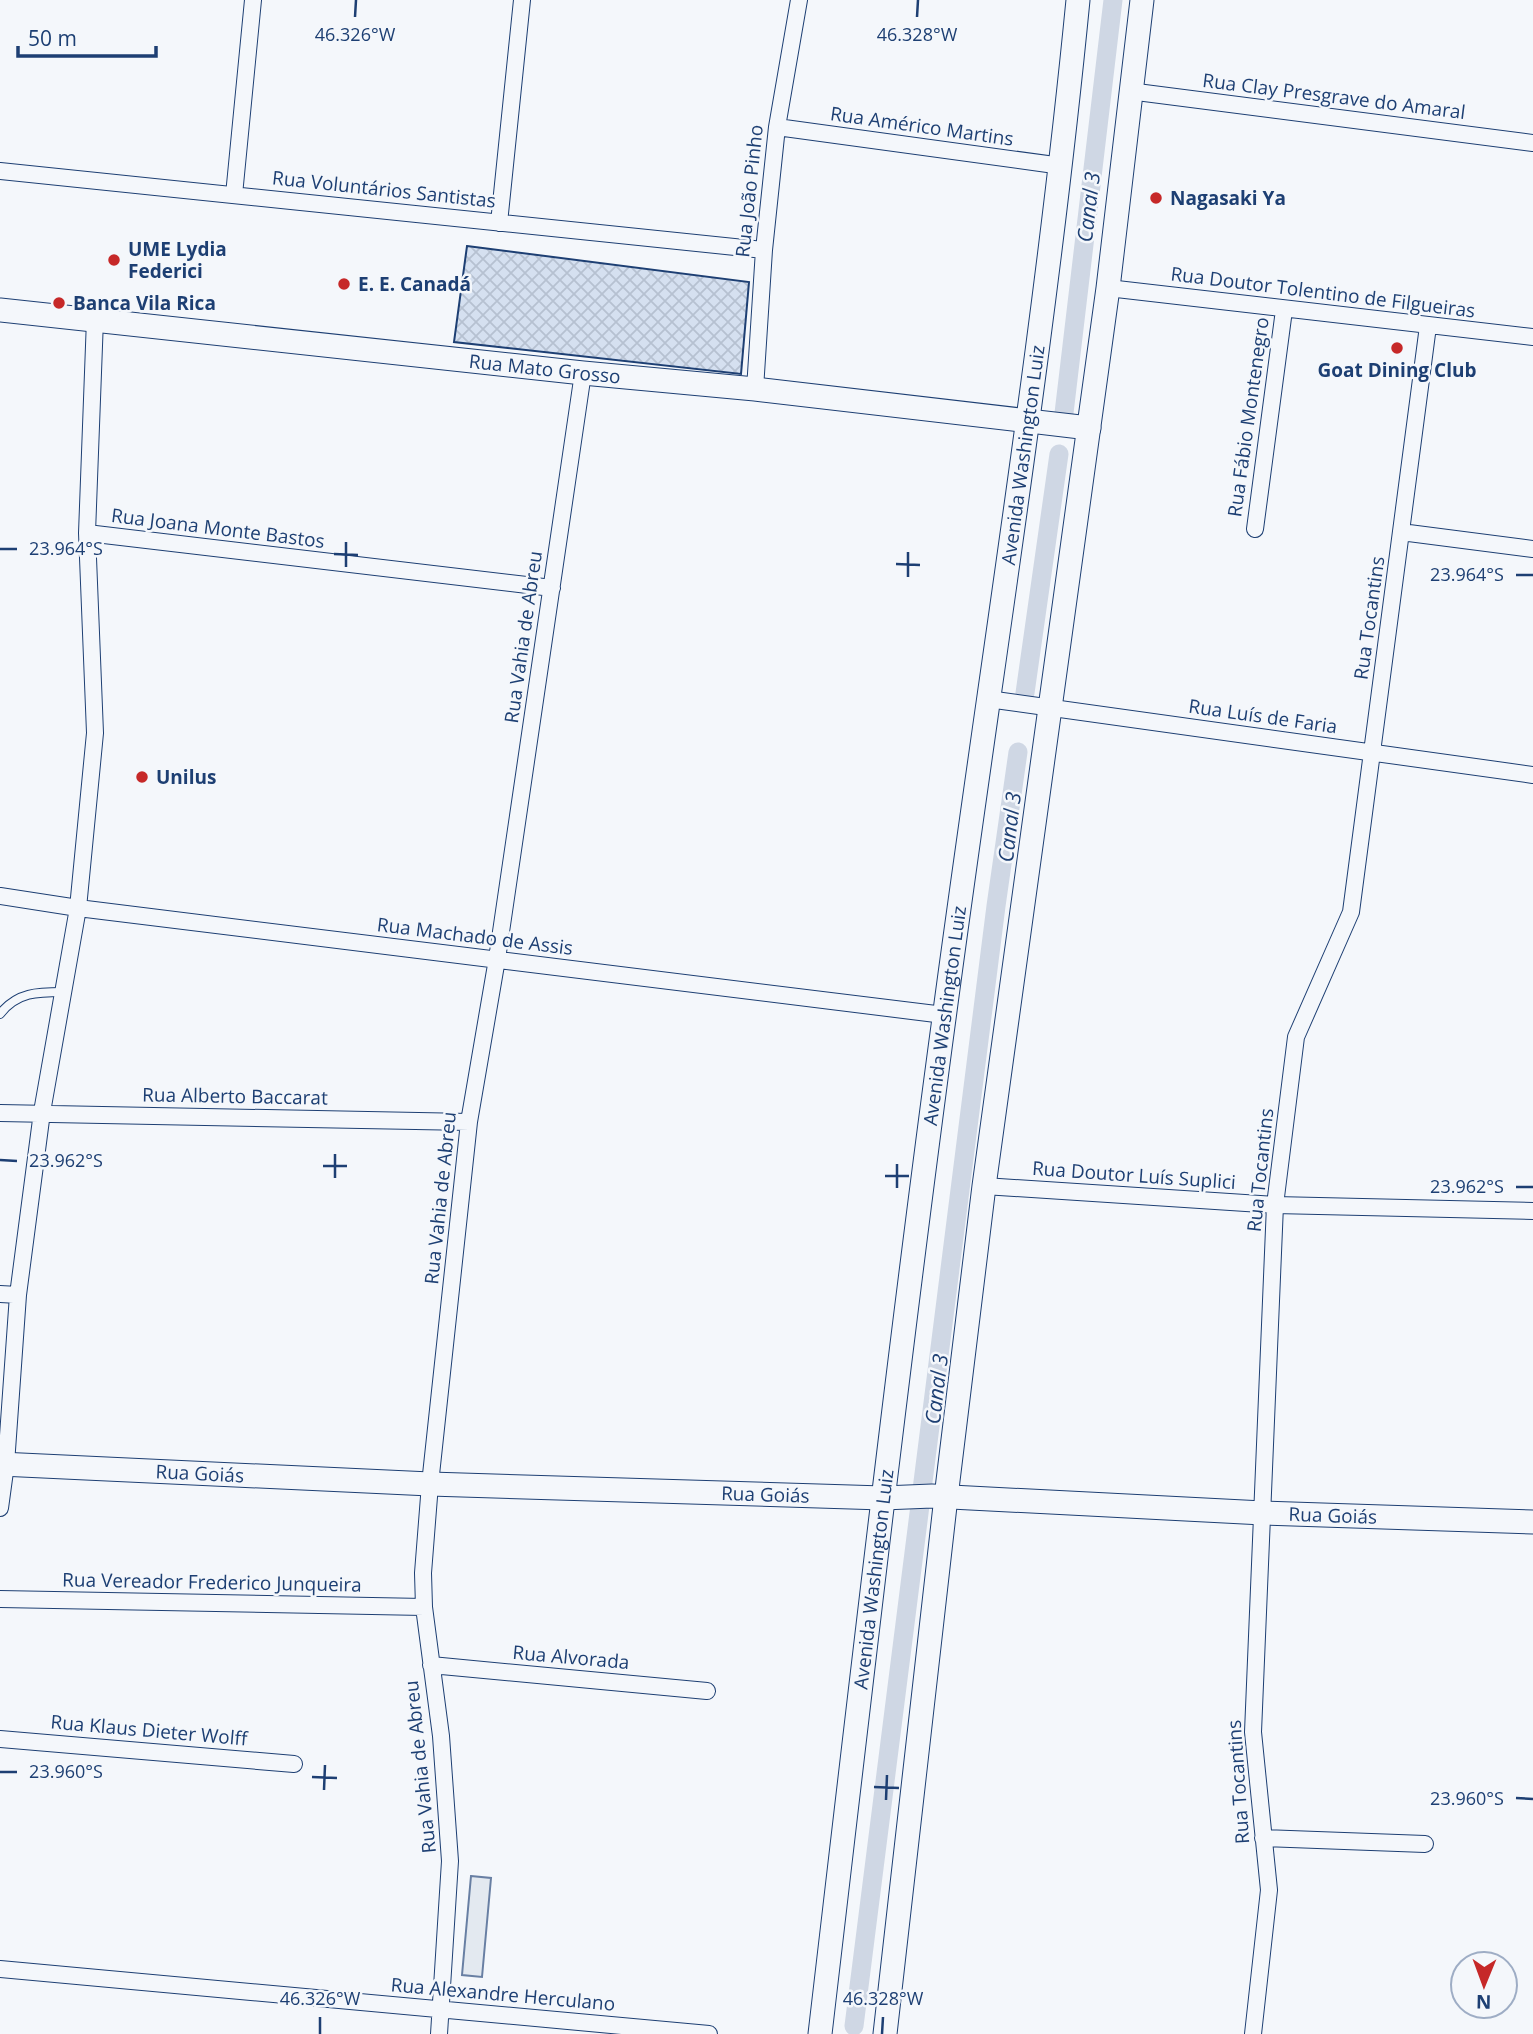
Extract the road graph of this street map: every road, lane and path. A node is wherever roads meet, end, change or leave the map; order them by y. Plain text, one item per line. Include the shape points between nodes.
1 (253, 0) edge
2 (522, 0) edge
3 (799, 0) edge
4 (1078, 0) edge
5 (1142, 0) edge
6 (1129, 90) junction
7 (777, 127) junction
8 (1533, 143) edge
9 (1062, 166) junction
10 (0, 171) edge
11 (234, 195) junction
12 (499, 223) junction
13 (764, 250) junction
14 (1108, 288) junction
15 (0, 310) edge
16 (1284, 310) junction
17 (95, 319) junction
18 (1428, 326) junction
19 (1533, 337) edge
20 (583, 373) junction
21 (755, 389) junction
22 (1025, 428) junction
23 (1088, 436) junction
24 (1255, 529) dead end
25 (1401, 532) junction
26 (87, 533) junction
27 (1533, 549) edge
28 (552, 589) junction
29 (988, 699) junction
30 (1051, 706) junction
31 (1372, 753) junction
32 (1533, 775) edge
33 (0, 895) edge
34 (78, 908) junction
35 (496, 959) junction
36 (63, 992) junction
37 (0, 1014) edge
38 (944, 1015) junction
39 (42, 1112) junction
40 (0, 1113) edge
41 (469, 1122) junction
42 (984, 1186) junction
43 (1275, 1205) junction
44 (1533, 1212) edge
45 (0, 1294) edge
46 (19, 1294) junction
47 (3, 1464) edge
48 (430, 1484) junction
49 (939, 1496) junction
50 (892, 1497) junction
51 (0, 1508) edge
52 (1263, 1513) junction
53 (1533, 1522) edge
54 (0, 1599) edge
55 (424, 1607) junction
56 (431, 1665) junction
57 (707, 1691) dead end
58 (0, 1739) edge
59 (295, 1764) dead end
60 (1263, 1838) junction
61 (1425, 1844) dead end
62 (0, 1969) edge
63 (441, 2010) junction
64 (439, 2034) edge
65 (709, 2034) edge
66 (820, 2034) edge
67 (885, 2034) edge
68 (1253, 2034) edge

1 - 11 street
2 - 12 street
3 - 7 street, Rua João Pinho
4 - 9 main road, Avenida Washington Luiz
5 - 6 main road
6 - 8 street, Rua Clay Presgrave do Amaral
6 - 14 main road
7 - 9 street, Rua Américo Martins
7 - 13 street, Rua João Pinho
9 - 22 main road, Avenida Washington Luiz
10 - 11 street, Rua Voluntários Santistas
11 - 12 street, Rua Voluntários Santistas
12 - 13 street, Rua Voluntários Santistas
13 - 21 street, Rua João Pinho
14 - 16 street, Rua Doutor Tolentino de Filgueiras
14 - 23 main road
15 - 17 main road, Rua Mato Grosso
16 - 18 street, Rua Doutor Tolentino de Filgueiras
16 - 24 street, Rua Fábio Montenegro
17 - 20 main road, Rua Mato Grosso
17 - 26 street
18 - 19 street, Rua Doutor Tolentino de Filgueiras
18 - 25 street, Rua Tocantins
20 - 21 main road, Rua Mato Grosso
20 - 28 street, Rua Vahia de Abreu
21 - 22 main road, Rua Mato Grosso
22 - 23 main road, Rua Mato Grosso
22 - 29 main road, Avenida Washington Luiz
23 - 30 main road
25 - 27 street
25 - 31 street, Rua Tocantins
26 - 28 street, Rua Joana Monte Bastos
26 - 34 street via 95,733
28 - 35 street, Rua Vahia de Abreu
29 - 30 street, Rua Luís de Faria
29 - 38 main road, Avenida Washington Luiz
30 - 31 street, Rua Luís de Faria
30 - 42 main road
31 - 32 street, Rua Luís de Faria
31 - 43 street, Rua Tocantins via 1351,912 1296,1037
33 - 34 street, Rua Machado de Assis
34 - 35 street, Rua Machado de Assis
34 - 36 street
35 - 38 street, Rua Machado de Assis
35 - 41 street, Rua Vahia de Abreu
36 - 37 lane via 31,993 12,1001
36 - 39 street
38 - 50 main road, Avenida Washington Luiz
39 - 40 street, Rua Alberto Baccarat
39 - 41 street, Rua Alberto Baccarat
39 - 46 street
41 - 48 street, Rua Vahia de Abreu
42 - 43 street, Rua Doutor Luís Suplici
42 - 49 main road
43 - 44 street, Rua Doutor Luís Suplici
43 - 52 street, Rua Tocantins
45 - 46 street
46 - 47 street
47 - 48 main road, Rua Goiás
47 - 51 street
48 - 50 main road, Rua Goiás
48 - 55 street, Rua Vahia de Abreu
49 - 50 main road, Rua Goiás
49 - 52 main road, Rua Goiás
49 - 67 main road
50 - 66 main road, Avenida Washington Luiz
52 - 53 main road, Rua Goiás
52 - 60 street, Rua Tocantins via 1253,1732
54 - 55 street, Rua Vereador Frederico Junqueira
55 - 56 street, Rua Vahia de Abreu
56 - 57 street, Rua Alvorada
56 - 63 street, Rua Vahia de Abreu via 450,1861
58 - 59 street, Rua Klaus Dieter Wolff
60 - 61 street
60 - 68 street, Rua Tocantins via 1269,1890
62 - 63 street, Rua Alexandre Herculano
63 - 64 street, Rua Vahia de Abreu
63 - 65 street, Rua Alexandre Herculano

